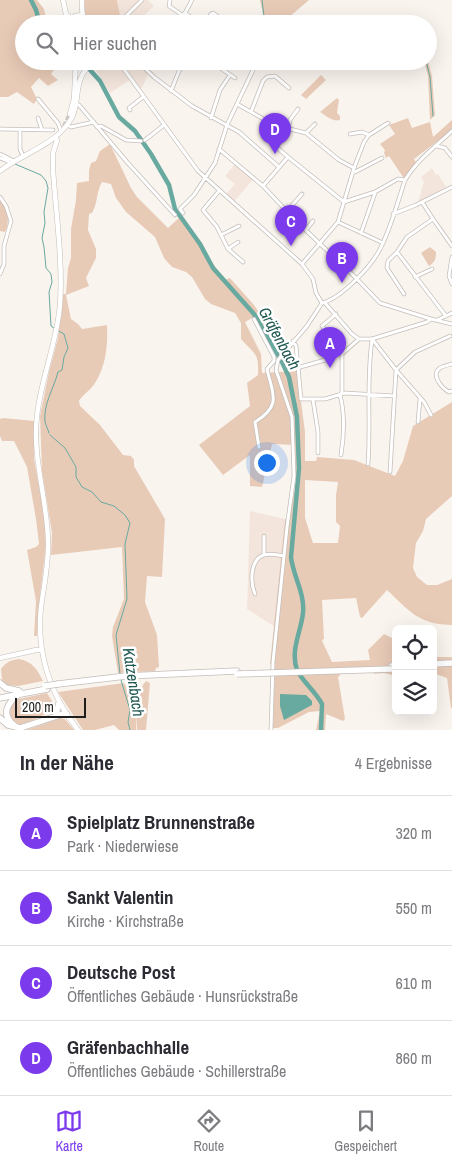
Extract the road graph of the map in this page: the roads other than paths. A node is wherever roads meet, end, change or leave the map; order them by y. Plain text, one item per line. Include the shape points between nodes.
1 (62, 0) edge
2 (82, 0) edge
3 (142, 0) edge
4 (170, 0) edge
5 (192, 0) edge
6 (185, 13) junction
7 (70, 15) edge
8 (77, 15) edge
9 (127, 15) edge
10 (188, 15) edge
11 (76, 70) edge
12 (86, 70) edge
13 (124, 70) edge
14 (147, 70) edge
15 (179, 70) edge
16 (223, 70) edge
17 (253, 70) edge
18 (230, 75) junction
19 (235, 78) dead end
20 (289, 88) dead end
21 (171, 91) junction
22 (141, 95) junction
23 (38, 99) dead end
24 (77, 104) junction
25 (237, 104) junction
26 (298, 109) dead end
27 (130, 110) dead end
28 (251, 112) junction
29 (70, 114) tunnel mouth
30 (38, 118) dead end
31 (211, 118) junction
32 (94, 122) junction
33 (388, 123) dead end
34 (315, 124) dead end
35 (67, 125) junction
36 (164, 125) junction
37 (227, 125) junction
38 (97, 127) junction
39 (288, 128) junction
40 (0, 129) edge
41 (20, 130) junction
42 (42, 130) junction
43 (53, 130) dead end
44 (452, 131) edge
45 (62, 132) junction
46 (306, 133) junction
47 (350, 134) dead end
48 (369, 135) junction
49 (57, 140) dead end
50 (272, 144) dead end
51 (436, 146) junction
52 (220, 149) junction
53 (0, 154) edge
54 (23, 156) junction
55 (288, 157) junction
56 (452, 157) edge
57 (0, 158) edge
58 (382, 158) dead end
59 (12, 162) junction
60 (279, 167) junction
61 (354, 170) junction
62 (0, 171) edge
63 (205, 178) junction
64 (405, 180) junction
65 (264, 186) junction
66 (452, 187) edge
67 (219, 191) junction
68 (375, 192) junction
69 (302, 194) dead end
70 (0, 197) edge
71 (344, 202) junction
72 (422, 202) junction
73 (287, 211) junction
74 (183, 213) dead end
75 (393, 214) junction
76 (175, 215) dead end
77 (433, 219) junction
78 (313, 221) dead end
79 (338, 222) junction
80 (239, 226) dead end
81 (306, 230) junction
82 (361, 233) junction
83 (0, 234) edge
84 (6, 235) junction
85 (221, 235) junction
86 (238, 242) dead end
87 (383, 243) junction
88 (321, 244) junction
89 (452, 246) edge
90 (228, 249) junction
91 (397, 252) junction
92 (452, 257) edge
93 (243, 262) dead end
94 (302, 264) junction
95 (432, 269) dead end
96 (0, 274) edge
97 (415, 277) junction
98 (356, 278) junction
99 (452, 284) edge
100 (404, 294) dead end
101 (324, 303) junction
102 (452, 313) edge
103 (336, 314) junction
104 (446, 316) junction
105 (254, 319) dead end
106 (431, 319) junction
107 (437, 321) junction
108 (452, 324) edge
109 (450, 336) dead end
110 (372, 339) junction
111 (359, 340) junction
112 (293, 341) junction
113 (342, 354) junction
114 (332, 358) dead end
115 (276, 361) junction
116 (452, 364) edge
117 (297, 368) junction
118 (396, 370) junction
119 (452, 391) edge
120 (368, 394) junction
121 (340, 395) junction
122 (395, 396) junction
123 (420, 398) junction
124 (313, 400) junction
125 (431, 415) dead end
126 (418, 422) dead end
127 (259, 447) dead end
128 (318, 452) dead end
129 (340, 455) dead end
130 (368, 464) dead end
131 (390, 472) dead end
132 (264, 536) dead end
133 (264, 555) junction
134 (284, 556) junction
135 (255, 594) dead end
136 (40, 640) junction
137 (32, 651) junction
138 (42, 651) junction
139 (24, 653) junction
140 (0, 658) edge
141 (452, 665) edge
142 (437, 666) edge
143 (392, 667) edge
144 (0, 683) edge
145 (20, 692) junction
146 (0, 696) edge
147 (59, 702) junction
148 (65, 712) junction
149 (56, 714) junction
150 (0, 718) edge
151 (49, 718) junction
152 (22, 728) junction
153 (78, 730) edge
154 (271, 730) edge

1 - 7 main road via 65,12
2 - 8 main road
3 - 9 street
4 - 6 street via 169,6 182,15
5 - 6 street
6 - 10 street
11 - 29 main road
12 - 24 main road via 81,77
13 - 22 street
14 - 21 street
15 - 21 street
16 - 18 street
17 - 25 street
18 - 19 street
18 - 31 street via 220,90
20 - 28 street via 275,76 267,77
21 - 31 street
22 - 27 street
22 - 36 street
23 - 45 street
24 - 32 street
24 - 35 main road
25 - 28 street
25 - 37 street
26 - 39 street
28 - 39 street via 274,125
30 - 42 street
31 - 37 street
32 - 35 street
32 - 38 street
33 - 48 street
34 - 46 street
35 - 45 main road
36 - 38 street via 143,141 131,141
36 - 63 street
37 - 52 street
37 - 60 street
38 - 76 street
39 - 46 street
40 - 41 street
41 - 42 street
41 - 54 street
42 - 43 street
44 - 51 street
45 - 54 main road
46 - 61 street
47 - 48 street via 362,132
48 - 61 street via 360,149
49 - 136 main road via 53,161 60,280 58,324 36,426 37,464 48,540
50 - 55 street
51 - 56 street via 445,148
51 - 64 street
52 - 63 street
52 - 65 street
53 - 59 street
54 - 59 main road
55 - 60 street
55 - 71 street
57 - 59 street
58 - 61 street via 357,172
59 - 62 main road
60 - 65 street
61 - 71 street
63 - 67 street
63 - 74 street via 180,209
64 - 68 street via 398,179
64 - 75 street
65 - 73 street
66 - 72 street
67 - 85 street via 203,210
67 - 94 street
68 - 71 street
68 - 82 street
69 - 73 street
70 - 84 street via 10,220
71 - 79 street
72 - 75 street
72 - 77 street
73 - 81 street
75 - 87 street
77 - 89 street
77 - 91 street via 407,237
78 - 81 street
79 - 82 street
79 - 88 street
80 - 85 street
81 - 88 street
82 - 87 street
83 - 84 street
84 - 96 street
85 - 90 street
86 - 90 street
87 - 98 street
88 - 94 street
88 - 98 street
90 - 93 street
91 - 97 street
91 - 100 street via 388,261 387,268
92 - 99 street via 449,276
94 - 101 street via 313,278 316,293
95 - 97 street
97 - 104 street
98 - 101 street via 347,289
98 - 106 street via 380,303
101 - 103 street
101 - 112 street
102 - 104 street
103 - 111 street
103 - 113 street via 322,326
104 - 107 street
105 - 115 street
106 - 107 street
106 - 110 street
107 - 108 street
109 - 118 street via 414,352
110 - 111 street
110 - 118 street
110 - 120 street
111 - 113 street
112 - 115 street
112 - 117 street
113 - 121 street
114 - 117 street
115 - 127 street via 267,369 274,401 255,422
115 - 134 street via 292,417 294,482
116 - 119 street via 441,367 436,375 441,386 448,392
117 - 124 street via 301,399
118 - 122 street
118 - 123 street
120 - 121 street
120 - 122 street
120 - 130 street
121 - 124 street
121 - 129 street via 343,416
122 - 131 street
123 - 125 street
123 - 126 street
124 - 128 street
132 - 133 street
133 - 134 street
133 - 135 street via 256,560 253,567 252,588
134 - 154 street via 273,662
136 - 137 main road
136 - 138 main road
137 - 138 main road
137 - 139 main road
138 - 139 main road
138 - 147 main road
139 - 140 main road
141 - 142 highway
143 - 145 highway, bridge via 117,678
144 - 145 highway
145 - 146 highway
145 - 152 highway via 10,701 6,713 11,723
147 - 148 main road
147 - 149 highway
148 - 149 highway
148 - 151 highway
148 - 153 main road
149 - 151 highway
150 - 152 highway via 8,726
151 - 152 highway

